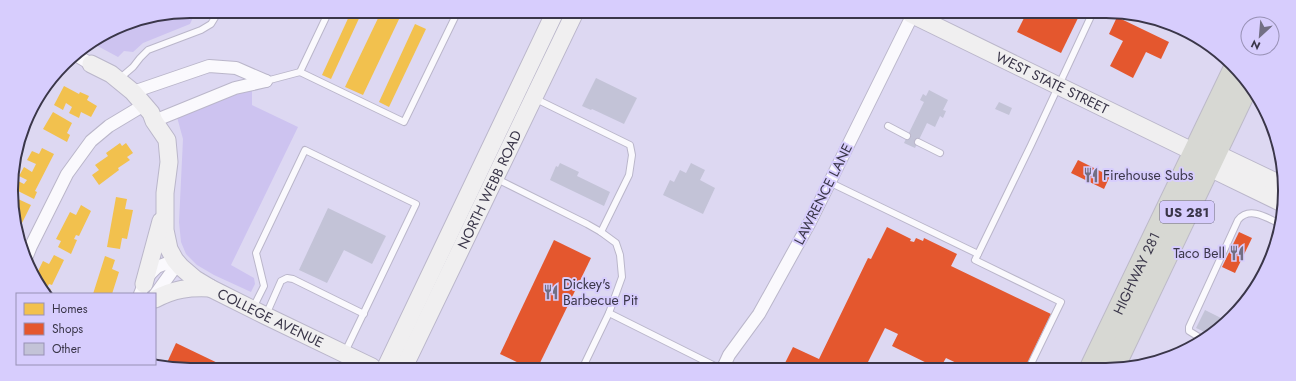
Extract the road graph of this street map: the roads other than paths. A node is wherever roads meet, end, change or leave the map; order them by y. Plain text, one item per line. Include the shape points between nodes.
1 (214, 18) edge
2 (326, 18) edge
3 (455, 18) edge
4 (552, 18) edge
5 (571, 18) edge
6 (910, 18) edge
7 (920, 18) edge
8 (1090, 18) edge
9 (81, 58) edge
10 (91, 64) joint
11 (300, 72) junction
12 (1233, 75) edge
13 (118, 80) junction
14 (266, 80) junction
15 (1058, 85) junction
16 (1245, 89) edge
17 (133, 92) junction
18 (533, 98) junction
19 (144, 105) junction
20 (154, 121) junction
21 (888, 126) dead end
22 (907, 136) dead end
23 (918, 142) dead end
24 (940, 153) dead end
25 (1206, 158) junction
26 (487, 174) junction
27 (829, 182) junction
28 (1278, 184) edge
29 (1278, 201) edge
30 (164, 212) junction
31 (1275, 222) edge
32 (601, 232) junction
33 (28, 250) edge
34 (978, 254) junction
35 (175, 260) junction
36 (210, 288) junction
37 (146, 291) edge
38 (156, 298) edge
39 (259, 313) junction
40 (609, 313) junction
41 (364, 314) junction
42 (1198, 336) edge
43 (345, 354) junction
44 (364, 363) edge
45 (388, 363) edge
46 (406, 363) edge
47 (585, 363) edge
48 (709, 363) edge
49 (725, 363) edge
50 (1031, 363) edge
51 (1093, 363) edge
52 (1115, 363) edge

1 - 13 lane via 211,24 201,30 148,50 133,68
2 - 11 lane
3 - 11 lane via 404,122
4 - 26 street, NORTH WEBB ROAD
5 - 18 street, NORTH WEBB ROAD
6 - 27 street, LAWRENCE LANE
7 - 15 street, WEST STATE STREET
8 - 15 lane
9 - 10 street
10 - 13 street
11 - 14 lane
12 - 25 highway, HIGHWAY 281 / US 281
13 - 17 street
14 - 17 street via 236,68 209,66
14 - 20 street via 234,88
15 - 25 street, WEST STATE STREET
15 - 34 lane
16 - 25 highway, HIGHWAY 281 / US 281
17 - 19 street
18 - 26 street, NORTH WEBB ROAD
18 - 32 lane via 630,145 632,155 629,175
19 - 20 street
19 - 33 street via 109,126 91,142 67,174
20 - 30 street via 167,140 169,162
21 - 22 lane
23 - 24 lane
25 - 28 street, WEST STATE STREET
25 - 29 street, WEST STATE STREET
25 - 51 highway, HIGHWAY 281 / US 281
25 - 52 highway, HIGHWAY 281 / US 281
26 - 32 lane
26 - 45 street, NORTH WEBB ROAD
26 - 46 street, NORTH WEBB ROAD
27 - 34 lane
27 - 49 street, LAWRENCE LANE via 759,314
30 - 35 street via 167,243
30 - 37 street
31 - 42 lane via 1257,213 1242,215 1238,220 1189,327 1189,331
32 - 40 lane via 616,243 620,255 622,277
34 - 50 lane via 975,260 1061,302
35 - 36 street, COLLEGE AVENUE via 190,275
35 - 37 street via 173,270
35 - 37 street via 157,267 147,277
36 - 38 street via 183,288
36 - 39 street, COLLEGE AVENUE
39 - 41 lane via 281,281 287,278
39 - 41 lane via 264,286 256,253 305,150 416,204
39 - 43 street, COLLEGE AVENUE
40 - 47 lane
40 - 48 lane
41 - 43 lane
43 - 44 street, COLLEGE AVENUE

